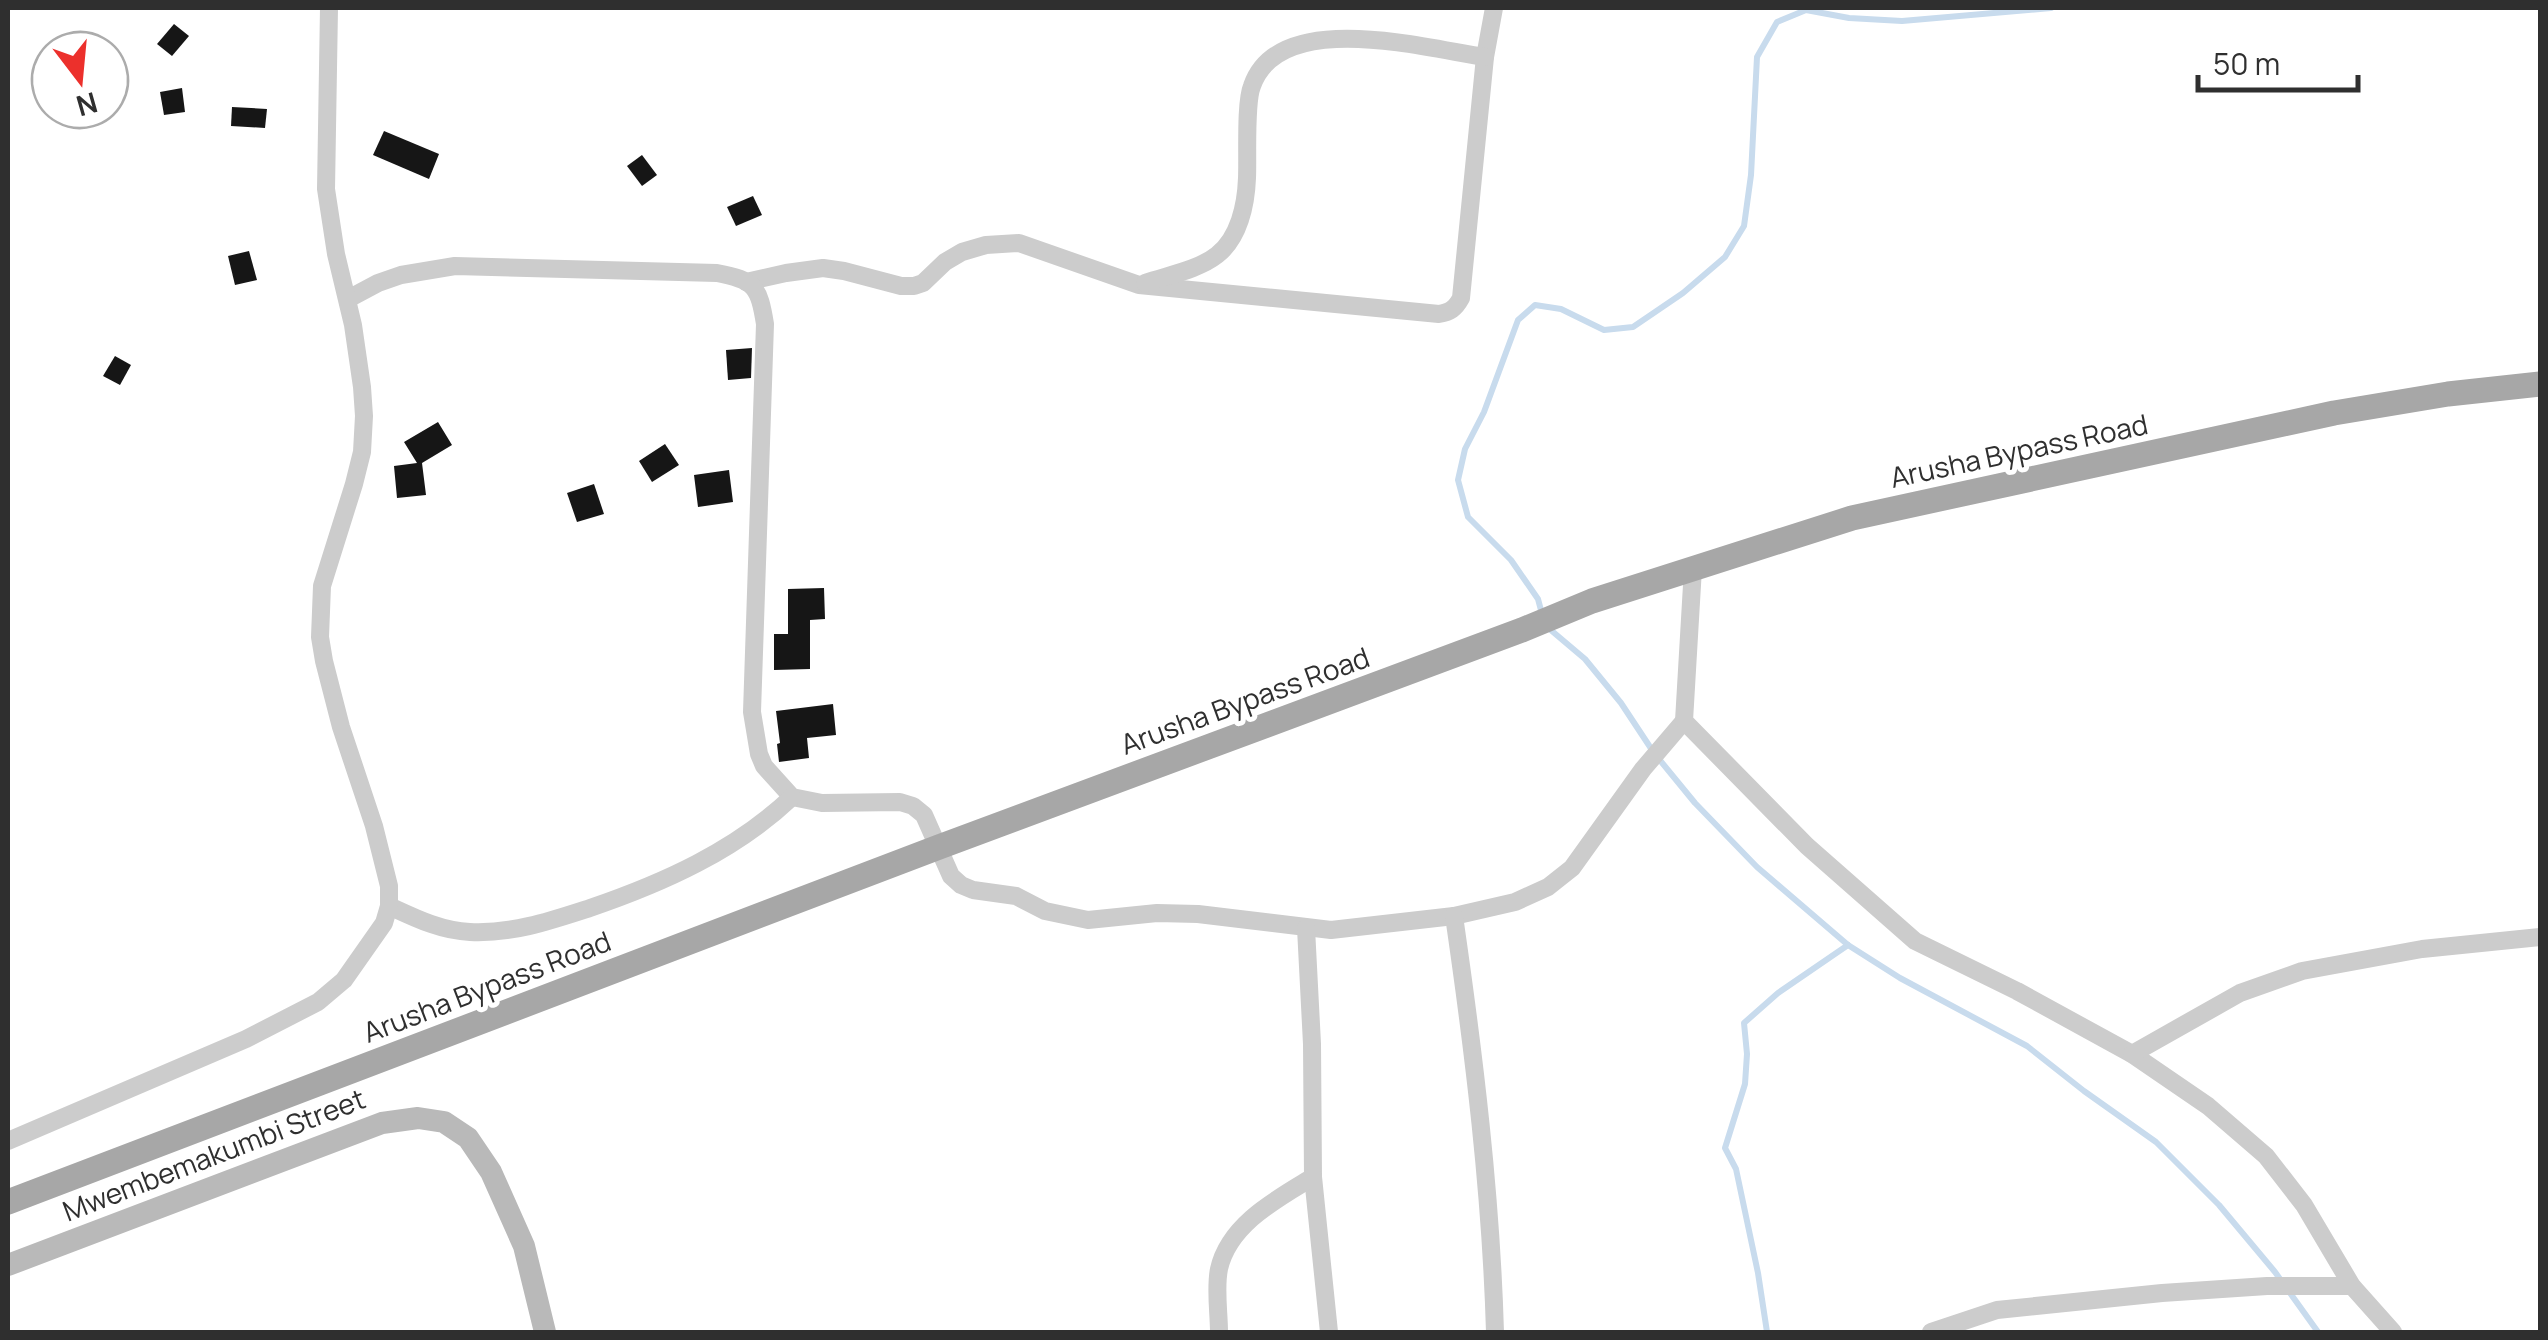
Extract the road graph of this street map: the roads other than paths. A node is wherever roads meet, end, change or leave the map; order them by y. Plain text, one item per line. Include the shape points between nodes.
1 (328, 8) edge
2 (1494, 8) edge
3 (1485, 57) junction
4 (746, 282) junction
5 (1140, 285) junction
6 (348, 298) junction
7 (2540, 384) edge
8 (1693, 568) junction
9 (1684, 721) junction
10 (792, 797) junction
11 (939, 848) junction
12 (389, 906) junction
13 (1454, 916) junction
14 (1306, 928) junction
15 (2540, 938) edge
16 (2132, 1054) junction
17 (8, 1141) edge
18 (1312, 1177) junction
19 (8, 1202) edge
20 (8, 1265) edge
21 (2352, 1286) junction
22 (1956, 1328) edge
23 (545, 1332) edge
24 (1219, 1332) edge
25 (1329, 1332) edge
26 (1495, 1332) edge
27 (1930, 1332) edge
28 (2393, 1332) edge

1 - 6 street via 326,189
2 - 3 street
3 - 5 street via 1361,38 1318,40 1277,52 1250,88 1246,192 1228,244 1204,263
3 - 5 street via 1454,310 1438,314
4 - 5 street via 823,268 914,286 962,252 1020,243
4 - 6 street via 718,273 456,266 400,275
4 - 10 street via 761,298 765,324 752,712 764,766
6 - 12 street via 362,387 362,452 322,586 320,637 374,826
7 - 8 main road, Arusha Bypass Road via 2334,413 2167,449 1852,518
8 - 9 street
8 - 11 main road, Arusha Bypass Road
9 - 13 street via 1572,868 1516,902
9 - 16 street via 1807,846 1915,940
10 - 11 street via 913,806
10 - 12 street via 738,841 690,868 537,926 467,932
11 - 14 street via 961,885 1073,918 1198,914
11 - 19 main road, Arusha Bypass Road
12 - 17 street via 344,980 318,1002 246,1040
13 - 14 street
13 - 26 street via 1471,1034
14 - 18 street
15 - 16 street via 2302,972 2240,992
16 - 21 street via 2266,1156
18 - 24 street via 1244,1225 1228,1247 1219,1270
18 - 25 street
20 - 23 street, Mwembemakumbi Street via 382,1123 418,1118 444,1122 468,1138 491,1172 524,1246
21 - 22 street via 2162,1292 1997,1310
21 - 28 street
22 - 27 street

